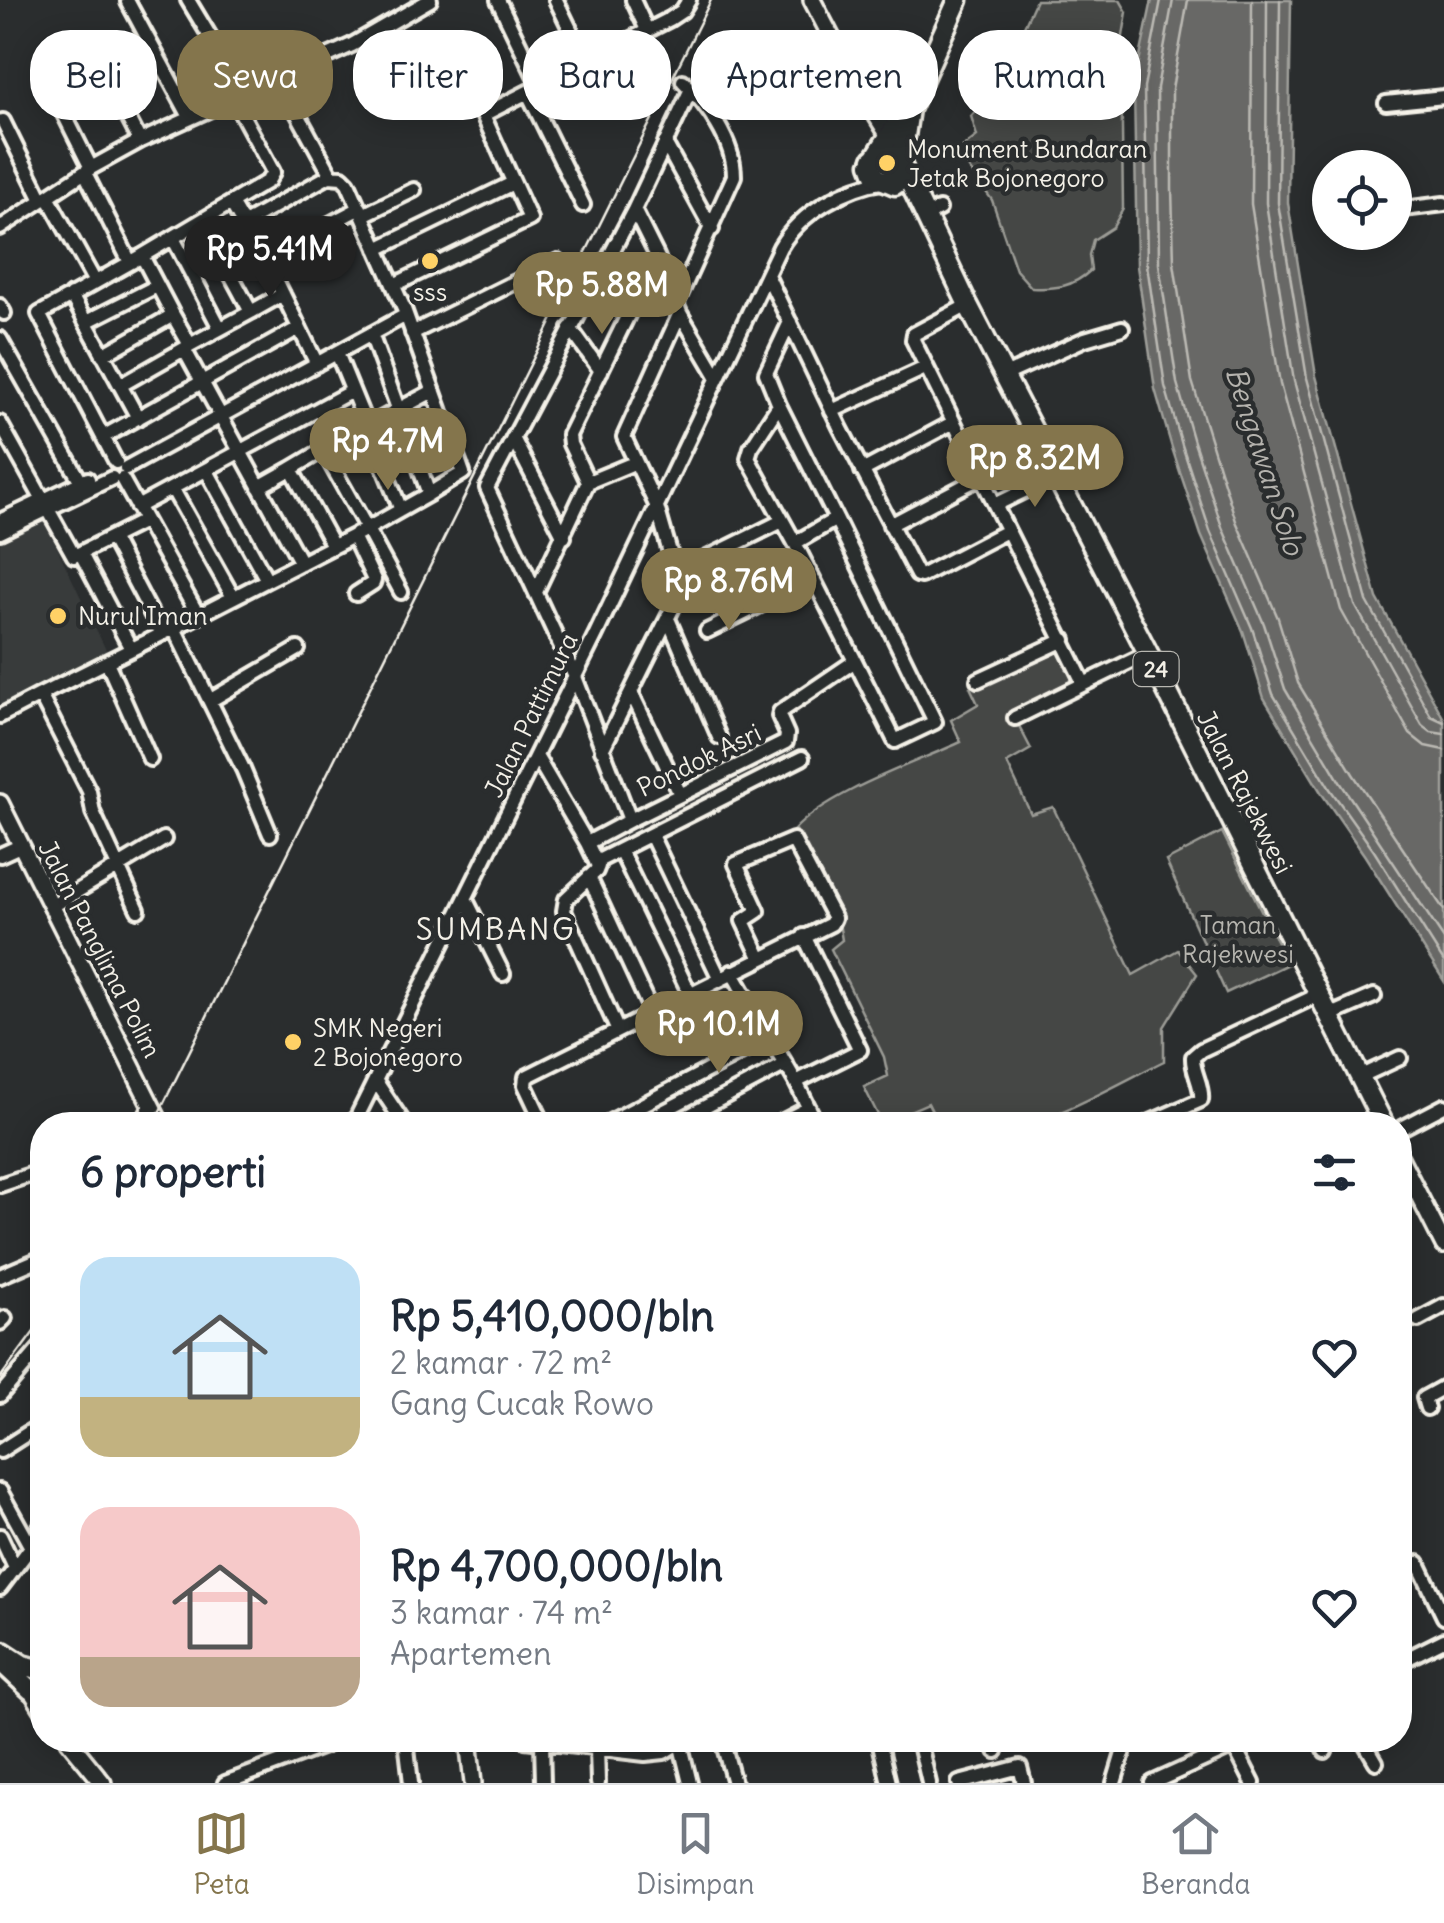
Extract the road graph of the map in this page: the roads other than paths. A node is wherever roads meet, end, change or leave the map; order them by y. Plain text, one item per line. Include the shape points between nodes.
1 (188, 0) edge
2 (430, 0) edge
3 (498, 0) edge
4 (556, 0) edge
5 (633, 0) edge
6 (690, 0) edge
7 (812, 0) edge
8 (958, 0) edge
9 (128, 2) dead end
10 (204, 30) edge
11 (571, 30) edge
12 (647, 30) joint
13 (829, 30) edge
14 (938, 43) edge
15 (333, 53) edge
16 (523, 62) edge
17 (177, 93) edge
18 (523, 96) edge
19 (1444, 97) edge
20 (1386, 103) dead end
21 (65, 120) edge
22 (129, 120) edge
23 (184, 120) edge
24 (249, 120) edge
25 (301, 120) edge
26 (547, 120) edge
27 (875, 120) edge
28 (879, 120) edge
29 (898, 120) edge
30 (906, 120) edge
31 (3, 121) dead end
32 (888, 134) junction
33 (140, 141) junction
34 (665, 143) junction
35 (899, 161) junction
36 (872, 162) junction
37 (88, 170) junction
38 (331, 175) junction
39 (887, 181) junction
40 (513, 183) junction
41 (414, 190) dead end
42 (854, 190) junction
43 (45, 199) junction
44 (231, 204) junction
45 (1444, 204) edge
46 (583, 205) dead end
47 (1412, 208) edge
48 (634, 210) junction
49 (362, 212) junction
50 (929, 213) junction
51 (202, 221) junction
52 (2, 222) edge
53 (243, 224) junction
54 (712, 228) junction
55 (173, 238) junction
56 (377, 250) junction
57 (657, 256) junction
58 (136, 259) junction
59 (262, 259) junction
60 (558, 261) dead end
61 (767, 275) junction
62 (96, 282) junction
63 (157, 286) junction
64 (394, 286) junction
65 (283, 294) junction
66 (71, 295) junction
67 (968, 305) junction
68 (679, 307) junction
69 (251, 312) junction
70 (172, 315) junction
71 (406, 315) junction
72 (86, 322) junction
73 (790, 322) junction
74 (220, 328) junction
75 (299, 328) junction
76 (570, 328) junction
77 (1122, 328) dead end
78 (412, 333) junction
79 (371, 334) junction
80 (0, 339) edge
81 (187, 347) junction
82 (338, 352) junction
83 (103, 355) junction
84 (317, 364) junction
85 (925, 368) junction
86 (601, 371) junction
87 (1004, 375) junction
88 (717, 376) junction
89 (202, 381) junction
90 (121, 385) junction
91 (352, 391) junction
92 (433, 391) junction
93 (779, 405) junction
94 (398, 408) junction
95 (832, 411) junction
96 (138, 418) junction
97 (220, 418) junction
98 (954, 422) junction
99 (0, 423) edge
100 (366, 426) junction
101 (102, 437) junction
102 (513, 438) junction
103 (323, 450) junction
104 (240, 452) junction
105 (634, 463) junction
106 (291, 469) junction
107 (206, 470) junction
108 (862, 471) junction
109 (117, 472) junction
110 (1057, 476) junction
111 (982, 477) junction
112 (81, 482) junction
113 (588, 482) junction
114 (259, 487) junction
115 (172, 488) junction
116 (429, 494) junction
117 (46, 505) junction
118 (995, 505) junction
119 (137, 507) junction
120 (657, 507) junction
121 (402, 510) junction
122 (836, 519) junction
123 (0, 521) edge
124 (144, 521) junction
125 (782, 521) junction
126 (890, 525) junction
127 (367, 529) junction
128 (1008, 531) junction
129 (0, 532) edge
130 (353, 536) junction
131 (112, 538) junction
132 (564, 538) junction
133 (794, 542) junction
134 (333, 546) junction
135 (81, 554) junction
136 (712, 556) junction
137 (300, 563) junction
138 (677, 574) junction
139 (267, 580) junction
140 (400, 592) dead end
141 (536, 592) junction
142 (790, 592) dead end
143 (356, 594) dead end
144 (233, 597) junction
145 (740, 615) junction
146 (198, 616) junction
147 (669, 620) junction
148 (168, 631) junction
149 (707, 632) dead end
150 (1064, 640) junction
151 (132, 649) junction
152 (298, 649) dead end
153 (1148, 653) junction
154 (855, 661) junction
155 (106, 662) junction
156 (575, 678) junction
157 (978, 680) dead end
158 (1084, 684) junction
159 (632, 694) junction
160 (40, 695) junction
161 (210, 700) junction
162 (0, 716) edge
163 (1014, 718) dead end
164 (720, 737) dead end
165 (602, 750) junction
166 (536, 756) junction
167 (802, 758) dead end
168 (150, 759) dead end
169 (680, 794) junction
170 (0, 803) edge
171 (630, 820) junction
172 (270, 834) dead end
173 (651, 835) junction
174 (164, 838) dead end
175 (587, 843) junction
176 (20, 846) junction
177 (620, 850) junction
178 (0, 856) edge
179 (596, 862) junction
180 (118, 869) junction
181 (590, 877) junction
182 (466, 900) junction
183 (52, 907) junction
184 (138, 910) dead end
185 (804, 936) junction
186 (760, 957) junction
187 (503, 974) dead end
188 (726, 975) junction
189 (690, 994) junction
190 (1318, 994) junction
191 (1374, 996) dead end
192 (652, 1013) junction
193 (1328, 1016) junction
194 (617, 1029) junction
195 (771, 1037) junction
196 (1400, 1058) dead end
197 (786, 1064) junction
198 (1360, 1077) junction
199 (376, 1080) junction
200 (796, 1082) junction
201 (1444, 1106) edge
202 (809, 1108) junction
203 (154, 1112) edge
204 (360, 1112) edge
205 (397, 1112) edge
206 (538, 1112) edge
207 (629, 1112) edge
208 (696, 1112) edge
209 (801, 1112) edge
210 (811, 1112) edge
211 (1174, 1112) edge
212 (1378, 1112) edge
213 (1412, 1123) edge
214 (30, 1175) edge
215 (1412, 1181) edge
216 (0, 1185) edge
217 (1444, 1244) edge
218 (30, 1263) edge
219 (0, 1276) edge
220 (1444, 1306) edge
221 (1418, 1320) dead end
222 (30, 1360) edge
223 (1444, 1388) edge
224 (0, 1394) edge
225 (1428, 1408) dead end
226 (30, 1432) edge
227 (0, 1451) edge
228 (0, 1491) edge
229 (0, 1536) edge
230 (30, 1545) edge
231 (30, 1548) edge
232 (1418, 1563) dead end
233 (15, 1568) junction
234 (0, 1588) edge
235 (1444, 1617) edge
236 (1444, 1640) edge
237 (0, 1650) edge
238 (1412, 1656) edge
239 (0, 1661) edge
240 (30, 1672) edge
241 (30, 1674) edge
242 (78, 1752) edge
243 (308, 1752) edge
244 (407, 1752) edge
245 (470, 1752) edge
246 (542, 1752) edge
247 (596, 1752) edge
248 (625, 1752) edge
249 (664, 1752) edge
250 (684, 1752) edge
251 (725, 1752) edge
252 (881, 1752) edge
253 (922, 1752) edge
254 (1124, 1752) edge
255 (1216, 1752) edge
256 (1236, 1752) edge
257 (1370, 1752) edge
258 (1376, 1762) dead end
259 (977, 1780) edge
260 (103, 1783) edge
261 (225, 1783) edge
262 (411, 1783) edge
263 (474, 1783) edge
264 (543, 1783) edge
265 (598, 1783) edge
266 (690, 1783) edge
267 (734, 1783) edge
268 (889, 1783) edge
269 (929, 1783) edge
270 (959, 1783) edge
271 (1024, 1783) edge
272 (1114, 1783) edge
273 (1152, 1783) edge
274 (1252, 1783) edge

1 - 10 street
2 - 15 street
3 - 16 street
4 - 11 street
5 - 12 street
6 - 12 street via 677,16
7 - 13 main road
8 - 14 highway
9 - 17 street
18 - 40 street via 482,118
19 - 20 street
21 - 37 street
22 - 33 street
23 - 33 street
24 - 44 street via 273,172
25 - 38 street
26 - 46 street
27 - 36 main road
28 - 32 main road
29 - 32 highway
30 - 35 highway
31 - 43 street
32 - 35 main road
32 - 36 highway
33 - 37 street
34 - 48 street
34 - 54 street
34 - 54 street via 687,85 710,112 734,166
35 - 36 highway via 884,152
35 - 39 highway via 896,176
35 - 50 highway, 24
36 - 39 highway, 24 via 876,178
36 - 42 street
37 - 43 street
37 - 58 street
38 - 49 street via 345,179
38 - 53 street
39 - 42 street
39 - 50 highway, 24
40 - 56 street
40 - 64 street via 529,220
41 - 49 street
42 - 61 street, Jalan Pattimura via 794,224
43 - 52 street
43 - 62 street
44 - 51 street
44 - 53 street
45 - 47 street
48 - 57 street
48 - 76 street
49 - 56 street
49 - 59 street
50 - 67 highway, Jalan Rajekwesi / 24
51 - 55 street
51 - 69 street
53 - 59 street
54 - 68 street
55 - 58 street
55 - 74 street
56 - 64 street
57 - 68 street
57 - 86 street
58 - 62 street
58 - 63 street
59 - 65 street
60 - 78 street
61 - 73 street
61 - 88 street, Jalan Pattimura
62 - 66 street
63 - 70 street
63 - 72 street
64 - 71 street
65 - 69 street
65 - 75 street
66 - 72 street
66 - 101 street via 39,317
67 - 85 street via 914,334
67 - 87 highway, Jalan Rajekwesi / 24
68 - 88 street
68 - 105 street via 625,430
69 - 74 street
70 - 81 street
70 - 83 street
71 - 78 street
71 - 79 street
72 - 83 street
73 - 93 street via 766,373
73 - 95 street
74 - 81 street
75 - 84 street
75 - 89 street
76 - 86 street
76 - 102 street
77 - 87 street
78 - 92 street
79 - 82 street
79 - 94 street
80 - 112 street
81 - 89 street
81 - 90 street
82 - 84 street
82 - 91 street
83 - 90 street
84 - 97 street
85 - 95 street
85 - 98 street
86 - 113 street via 569,436
87 - 110 highway, Jalan Rajekwesi / 24
88 - 120 street, Jalan Pattimura
89 - 96 street
89 - 97 street
90 - 96 street
91 - 100 street
91 - 104 street
92 - 94 street
92 - 116 street via 463,473
93 - 122 street
93 - 125 street via 748,458
94 - 100 street
94 - 116 street
95 - 108 street
96 - 101 street
97 - 104 street
97 - 109 street
98 - 108 street
98 - 111 street
99 - 117 street
100 - 103 street
100 - 121 street
101 - 109 street
102 - 132 street
102 - 141 street via 487,488
103 - 106 street
103 - 127 street
104 - 107 street
104 - 114 street
105 - 113 street
105 - 120 street
106 - 114 street
106 - 134 street
107 - 115 street
107 - 139 street
108 - 126 street
109 - 112 street
109 - 117 street
109 - 119 street
110 - 118 street
110 - 153 highway, Jalan Rajekwesi / 24
111 - 118 street
111 - 126 street
112 - 117 street
113 - 132 street
114 - 137 street
115 - 119 street
115 - 144 street
116 - 121 street
117 - 123 street
117 - 129 street
117 - 135 street via 73,555
118 - 128 street
119 - 124 street
120 - 138 street
120 - 156 street, Jalan Pattimura
121 - 127 street
122 - 133 street
122 - 154 street via 935,722 895,740
124 - 131 street
124 - 146 street
125 - 133 street
125 - 136 street
126 - 128 street via 919,576
127 - 130 street
127 - 140 street
128 - 150 street
130 - 134 street
130 - 143 street via 374,580
131 - 135 street
131 - 148 street
132 - 141 street
133 - 154 street
134 - 137 street
135 - 151 street
136 - 138 street
136 - 145 street
137 - 139 street
138 - 147 street via 681,591
139 - 144 street
141 - 156 street
142 - 145 street
144 - 146 street
145 - 149 street
146 - 148 street
147 - 159 street
147 - 164 street
148 - 151 street
148 - 161 street
150 - 157 street
150 - 158 street
151 - 155 street
152 - 161 street
153 - 158 street
153 - 190 highway, Jalan Rajekwesi / 24
154 - 169 street, Pondok Asri via 780,712 786,742
155 - 160 street
155 - 168 street
156 - 165 street
156 - 166 street, Jalan Pattimura
158 - 163 street
159 - 165 street
159 - 169 street
160 - 162 street
160 - 180 street via 89,791
161 - 172 street
165 - 171 street
166 - 175 street
166 - 182 street, Jalan Pattimura
167 - 173 street
169 - 171 street, Pondok Asri
170 - 176 main road, Jalan Panglima Polim
171 - 175 street, Pondok Asri
173 - 177 street
173 - 188 street
174 - 180 street
175 - 179 street
176 - 178 street
176 - 183 main road, Jalan Panglima Polim
177 - 179 street
177 - 189 street
179 - 181 street
180 - 183 street
180 - 184 street
181 - 192 street
181 - 194 street via 566,899 564,911
182 - 187 street
182 - 199 street, Jalan Pattimura
183 - 203 main road, Jalan Panglima Polim
185 - 186 street
185 - 186 street via 834,918 790,839 736,864 758,911 743,921
185 - 200 street via 860,1050
186 - 188 street
188 - 189 street
188 - 195 street
189 - 192 street
190 - 193 highway, Jalan Rajekwesi / 24
190 - 211 street via 1201,1050 1193,1063 1201,1100
191 - 193 street
192 - 194 street
193 - 198 highway, Jalan Rajekwesi / 24
194 - 206 street via 524,1080
195 - 197 street
195 - 207 street
196 - 198 street
197 - 200 street
197 - 208 street
198 - 212 highway, Jalan Rajekwesi / 24
199 - 204 street, Jalan Pattimura
199 - 205 street
200 - 202 street
201 - 213 street
202 - 209 street
202 - 210 street
214 - 216 street
215 - 217 main road
218 - 219 street
220 - 221 street
222 - 224 street
223 - 225 street via 1424,1398
226 - 227 street
228 - 230 street
229 - 233 street
231 - 233 street
232 - 235 street
233 - 234 street
236 - 238 street
237 - 240 highway
239 - 241 highway
242 - 260 main road
243 - 261 street
244 - 262 street
245 - 263 main road
246 - 264 street
247 - 265 street
248 - 249 street
250 - 266 street
251 - 267 street
252 - 268 street
253 - 269 street
254 - 272 street
255 - 273 street
256 - 274 street
257 - 258 street
259 - 270 street
259 - 271 street via 1020,1767

